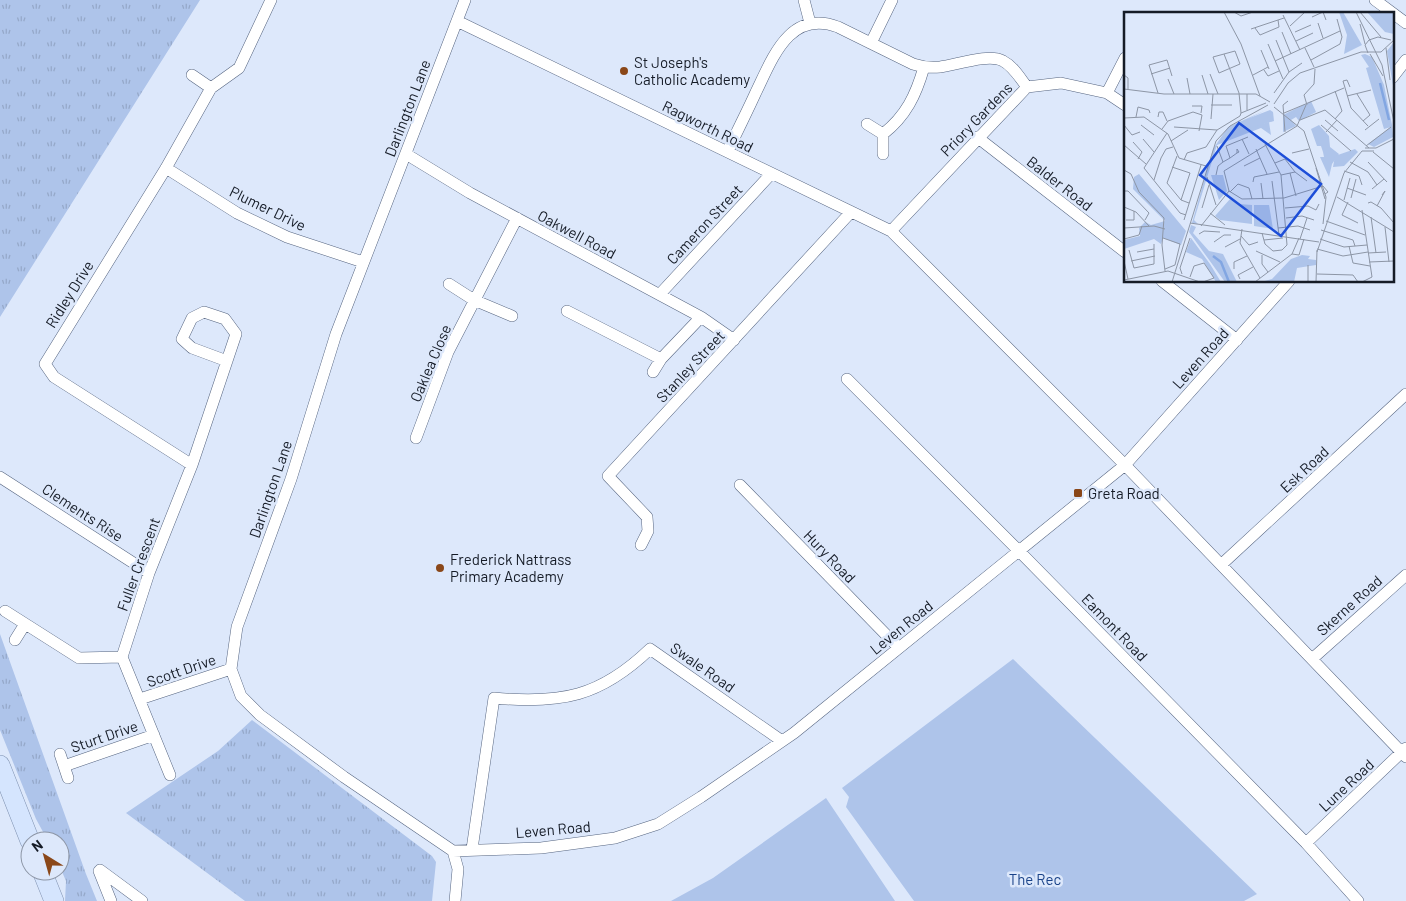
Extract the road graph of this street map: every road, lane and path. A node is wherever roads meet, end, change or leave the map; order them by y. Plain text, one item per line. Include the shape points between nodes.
1 (271, 0) edge
2 (465, 0) edge
3 (804, 0) edge
4 (892, 0) edge
5 (1375, 0) edge
6 (1391, 12) edge
7 (1394, 14) edge
8 (457, 21) junction
9 (810, 23) junction
10 (1406, 23) edge
11 (871, 43) junction
12 (1124, 60) edge
13 (1406, 60) edge
14 (924, 67) junction
15 (192, 75) dead end
16 (1394, 75) edge
17 (1027, 87) junction
18 (211, 88) junction
19 (1107, 93) junction
20 (1124, 104) edge
21 (867, 124) dead end
22 (883, 134) junction
23 (977, 137) junction
24 (728, 151) junction
25 (406, 154) junction
26 (883, 154) dead end
27 (166, 168) junction
28 (771, 174) junction
29 (851, 212) junction
30 (517, 218) junction
31 (892, 232) junction
32 (1124, 251) edge
33 (364, 262) junction
34 (1163, 282) edge
35 (1288, 282) edge
36 (448, 284) dead end
37 (660, 294) junction
38 (474, 300) junction
39 (567, 311) dead end
40 (512, 316) dead end
41 (701, 317) junction
42 (734, 340) junction
43 (1237, 340) junction
44 (662, 360) junction
45 (227, 361) junction
46 (653, 372) dead end
47 (847, 379) dead end
48 (1406, 394) edge
49 (416, 438) dead end
50 (192, 465) junction
51 (1125, 465) junction
52 (0, 477) edge
53 (740, 485) dead end
54 (641, 546) dead end
55 (1019, 551) junction
56 (1222, 564) junction
57 (149, 573) junction
58 (1406, 574) edge
59 (4, 611) dead end
60 (25, 624) junction
61 (15, 640) dead end
62 (899, 648) junction
63 (122, 657) junction
64 (1312, 659) junction
65 (231, 669) junction
66 (140, 700) junction
67 (154, 735) junction
68 (782, 741) junction
69 (1405, 753) edge
70 (0, 765) edge
71 (170, 775) dead end
72 (68, 778) dead end
73 (26, 831) edge
74 (1306, 842) junction
75 (472, 849) junction
76 (453, 851) junction
77 (46, 881) edge
78 (54, 901) edge
79 (111, 901) edge
80 (142, 901) edge
81 (455, 901) edge
82 (1358, 901) edge

1 - 18 street, Ridley Drive via 239,68
2 - 8 street, Darlington Lane
3 - 9 street
4 - 11 street
5 - 6 street
7 - 10 street
8 - 24 street, Ragworth Road
8 - 25 street, Darlington Lane
9 - 11 street via 827,23
9 - 24 street via 792,33 777,49
11 - 14 street
12 - 19 street
13 - 16 street
14 - 17 street via 1001,60
14 - 22 street via 917,94 895,124
15 - 18 street
17 - 19 street, Priory Gardens via 1061,83
17 - 23 street, Priory Gardens
18 - 27 street, Ridley Drive
19 - 20 street, Priory Gardens
21 - 22 street
22 - 26 street
23 - 31 street, Priory Gardens
23 - 32 street, Balder Road
24 - 28 street, Ragworth Road
25 - 30 street, Oakwell Road
25 - 33 street, Darlington Lane
27 - 33 street, Plumer Drive via 245,217 287,237
27 - 50 street, Ridley Drive via 45,364 54,376
28 - 29 street, Ragworth Road
28 - 37 street, Cameron Street
29 - 31 street, Ragworth Road
29 - 42 street, Stanley Street
30 - 37 street, Oakwell Road
30 - 38 street, Oaklea Close
31 - 51 street
33 - 65 street, Darlington Lane via 336,334 291,479 237,627
34 - 43 street
35 - 43 street, Leven Road
36 - 38 street
37 - 41 street, Oakwell Road
38 - 40 street
38 - 49 street, Oaklea Close via 448,352
39 - 44 street
41 - 42 street, Oakwell Road
41 - 44 street
42 - 54 street, Stanley Street via 608,476 647,517 648,531
43 - 51 street, Leven Road
44 - 46 street
45 - 45 street, Fuller Crescent via 236,334 225,319 204,312 192,318 182,339 192,348
45 - 50 street, Fuller Crescent
47 - 55 street, Eamont Road
48 - 56 street, Esk Road
50 - 57 street, Fuller Crescent
51 - 55 street, Leven Road
51 - 56 street
52 - 57 street, Clements Rise
53 - 62 street, Hury Road
55 - 62 street, Leven Road
55 - 74 street, Eamont Road
56 - 64 street
57 - 63 street, Fuller Crescent
58 - 64 street, Skerne Road
59 - 60 street
60 - 61 street
60 - 63 street via 83,659
62 - 68 street, Leven Road
63 - 66 street
64 - 69 street
65 - 66 street, Scott Drive
65 - 76 street, Darlington Lane via 241,696 260,715
66 - 67 street
67 - 71 street
67 - 72 street, Sturt Drive via 62,760
68 - 75 street, Leven Road via 658,824 615,838 541,848
68 - 75 street, Swale Road via 650,649 634,665 604,684 566,698 531,701 494,698
69 - 74 street, Lune Road
70 - 73 main road
74 - 82 street, Eamont Road
75 - 76 street, Leven Road
76 - 81 street via 458,869
77 - 78 main road
79 - 80 street via 99,871

